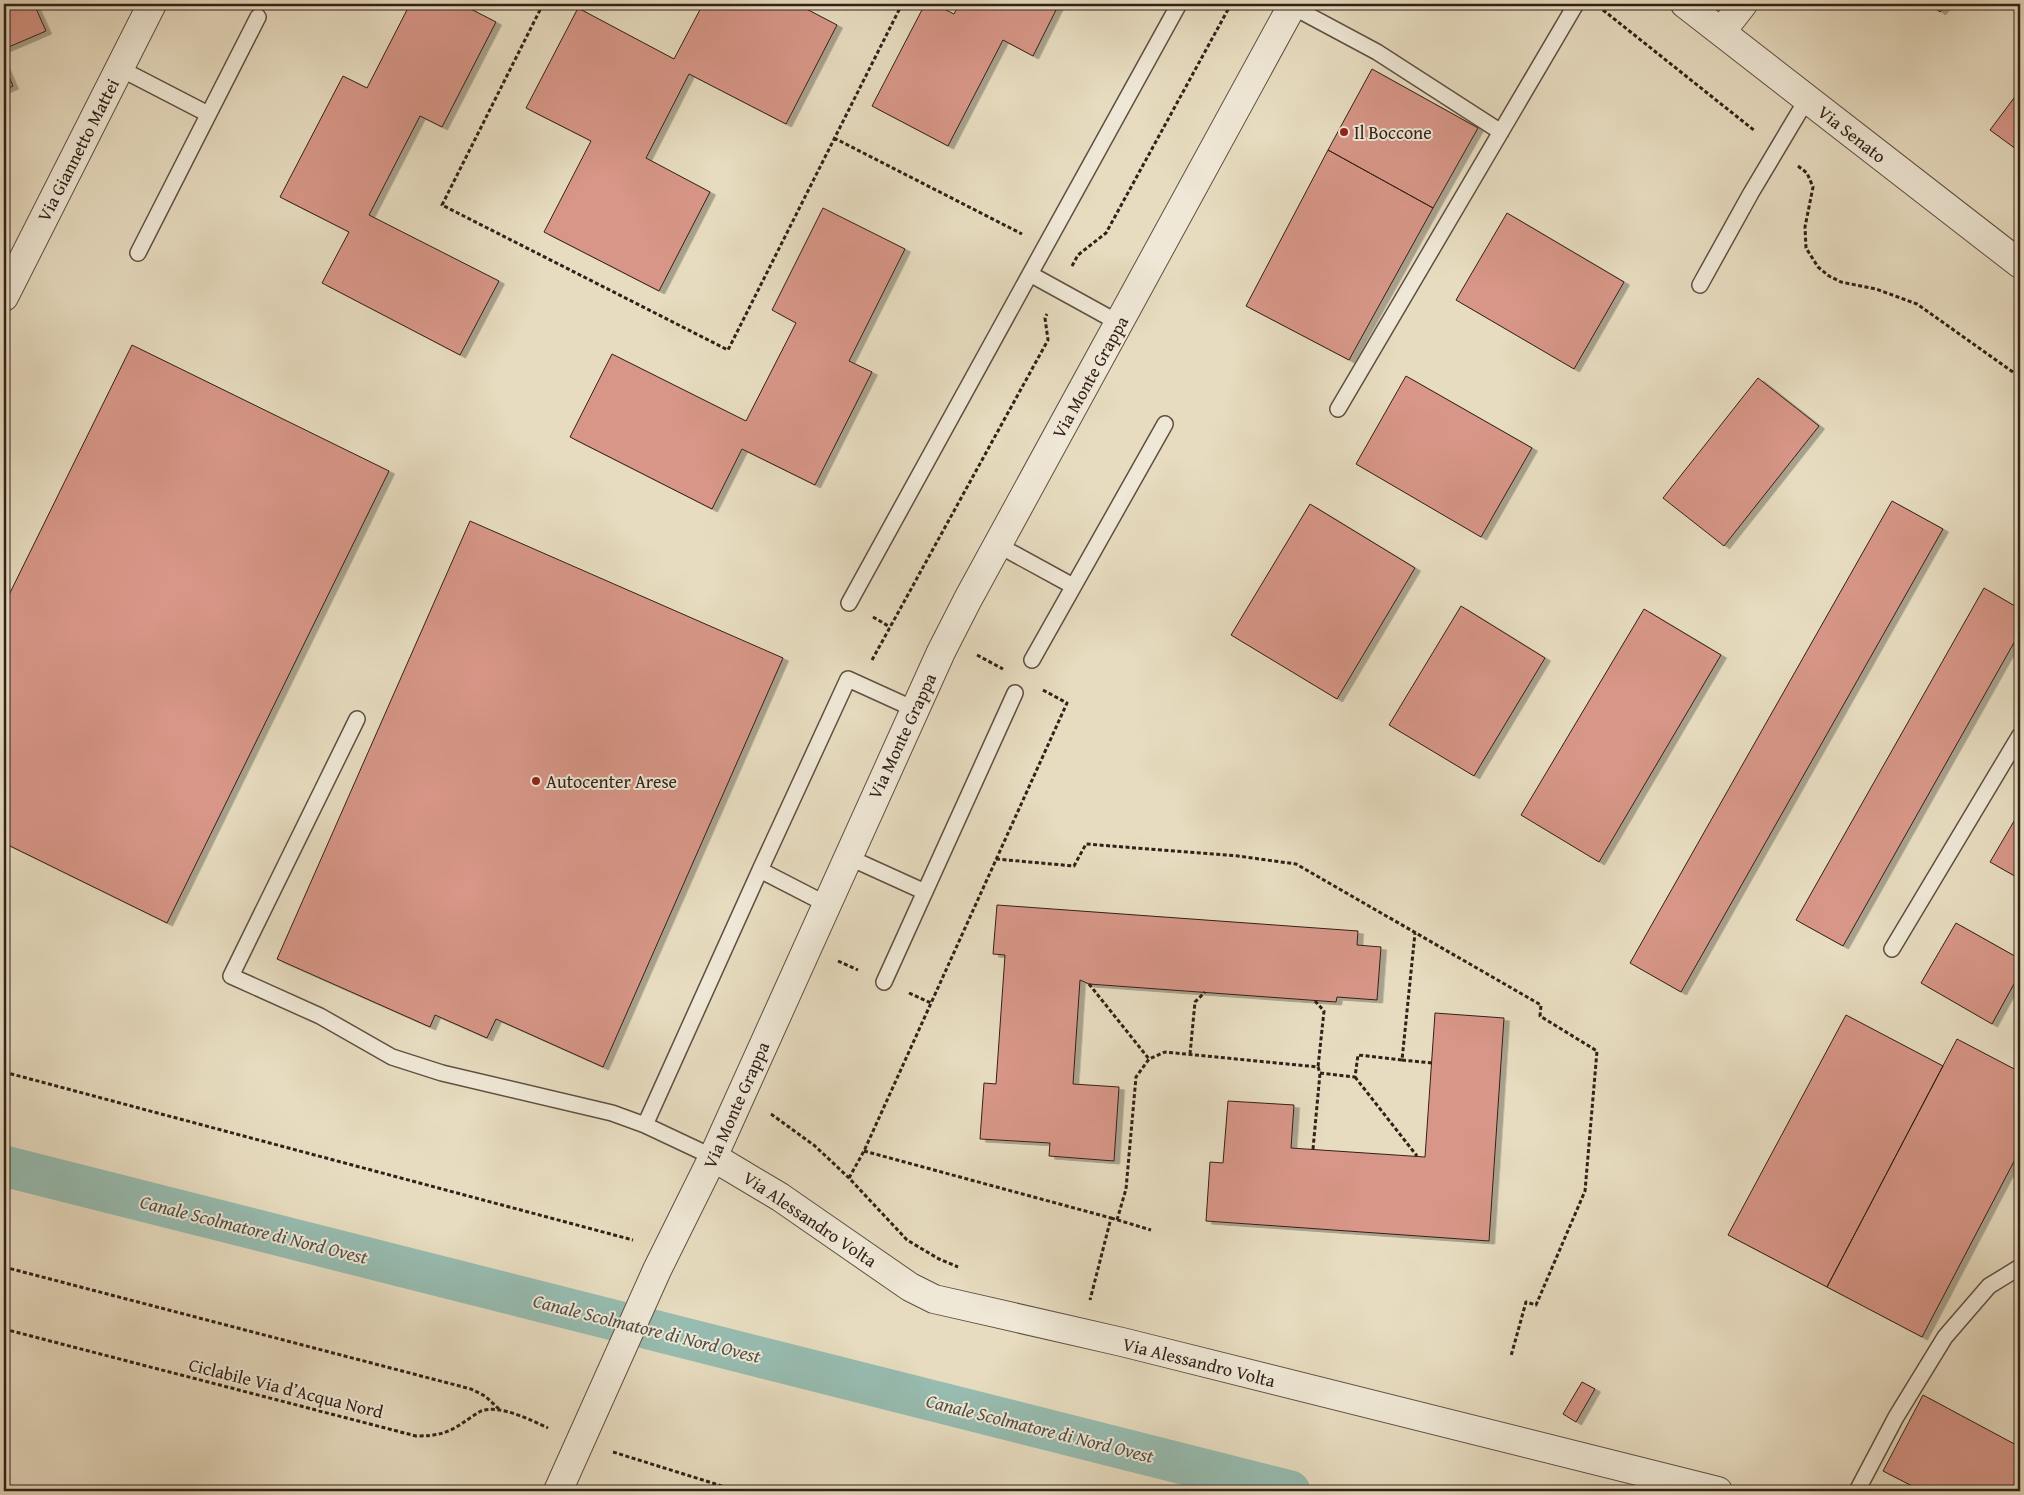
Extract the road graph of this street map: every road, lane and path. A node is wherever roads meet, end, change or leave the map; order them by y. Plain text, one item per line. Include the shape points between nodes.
1 (152, 4) edge
2 (544, 4) edge
3 (902, 4) edge
4 (1179, 4) edge
5 (1231, 4) edge
6 (1576, 4) edge
7 (1685, 4) edge
8 (1743, 4) edge
9 (1292, 5) edge
10 (1601, 9) dead end
11 (258, 17) dead end
12 (1721, 32) junction
13 (119, 68) junction
14 (1807, 99) junction
15 (208, 114) junction
16 (1756, 131) dead end
17 (1501, 132) junction
18 (834, 138) junction
19 (1791, 160) dead end
20 (1023, 234) dead end
21 (138, 254) dead end
22 (2020, 264) edge
23 (1068, 272) dead end
24 (1030, 274) junction
25 (1700, 286) dead end
26 (4, 296) edge
27 (1048, 311) dead end
28 (1119, 323) junction
29 (2020, 378) edge
30 (1338, 409) dead end
31 (1165, 424) dead end
32 (998, 545) junction
33 (1072, 586) junction
34 (849, 603) dead end
35 (976, 654) dead end
36 (1032, 660) dead end
37 (1009, 672) dead end
38 (859, 684) junction
39 (1034, 685) dead end
40 (1015, 693) dead end
41 (914, 709) junction
42 (357, 719) dead end
43 (2020, 735) edge
44 (848, 856) junction
45 (996, 859) junction
46 (760, 870) junction
47 (925, 892) junction
48 (826, 904) junction
49 (1416, 933) junction
50 (1892, 949) dead end
51 (884, 982) dead end
52 (1089, 984) dead end
53 (1205, 992) dead end
54 (1315, 1000) dead end
55 (1190, 1054) junction
56 (1149, 1059) junction
57 (1402, 1060) junction
58 (1432, 1063) dead end
59 (1318, 1067) junction
60 (4, 1072) edge
61 (1320, 1073) junction
62 (1355, 1078) junction
63 (738, 1100) junction
64 (645, 1125) junction
65 (1313, 1149) dead end
66 (864, 1151) junction
67 (1417, 1156) dead end
68 (713, 1157) junction
69 (849, 1178) junction
70 (1111, 1218) junction
71 (1117, 1220) junction
72 (1150, 1230) dead end
73 (662, 1260) junction
74 (4, 1267) edge
75 (2020, 1267) edge
76 (965, 1270) dead end
77 (1080, 1298) dead end
78 (4, 1329) edge
79 (1511, 1356) dead end
80 (500, 1411) junction
81 (556, 1431) dead end
82 (610, 1452) dead end
83 (558, 1491) edge
84 (738, 1491) edge
85 (1718, 1491) edge
86 (1857, 1491) edge

1 - 13 street, Via Giannetto Mattei
2 - 18 path via 442,205 728,350
3 - 18 path
4 - 24 lane
5 - 23 path via 1106,233 1078,255
6 - 17 lane
7 - 12 street, Via Senato
8 - 12 street
9 - 17 lane via 1377,52
9 - 28 street, Via Monte Grappa
10 - 16 path
11 - 15 lane
12 - 14 street, Via Senato
13 - 15 lane
13 - 26 street, Via Giannetto Mattei
14 - 22 street, Via Senato
14 - 25 lane
15 - 21 lane
17 - 30 lane
18 - 20 path
19 - 29 path via 1807,173 1814,187 1805,227 1806,248 1818,267 1841,282 1917,304
24 - 28 lane
24 - 34 lane
27 - 38 path via 1045,318 1048,340
28 - 32 street, Via Monte Grappa
31 - 33 lane
32 - 33 lane
32 - 41 street, Via Monte Grappa
33 - 36 lane
35 - 37 path
38 - 41 lane
38 - 46 lane via 848,679
39 - 45 path via 1067,703
40 - 47 lane
41 - 44 street, Via Monte Grappa
42 - 64 lane via 231,976 320,1016 392,1057 442,1073 612,1113
43 - 50 lane
44 - 47 lane
44 - 48 street, Via Monte Grappa
45 - 49 path via 1074,866 1086,844 1296,864
45 - 66 path
46 - 48 lane
46 - 64 lane
47 - 51 lane
48 - 63 street, Via Monte Grappa
49 - 57 path
49 - 79 path via 1541,1005 1540,1016 1597,1051 1585,1191 1536,1305 1526,1302
52 - 56 path
53 - 55 path via 1195,1002
54 - 59 path via 1324,1012
55 - 56 path via 1165,1052
55 - 59 path
56 - 71 path via 1136,1077 1126,1189
57 - 58 path
57 - 62 path via 1358,1055
59 - 61 path
60 - 73 path
61 - 62 path
61 - 65 path
62 - 67 path
63 - 68 street, Via Monte Grappa
63 - 69 path via 768,1112 815,1146
64 - 68 lane
66 - 69 path
66 - 70 path
68 - 73 street, Via Monte Grappa
68 - 85 street, Via Alessandro Volta via 780,1197 910,1287 934,1299 1122,1342
69 - 76 path via 907,1240 938,1259
70 - 71 path
70 - 77 path via 1090,1300
71 - 72 path
73 - 83 street, Via Monte Grappa
74 - 80 path via 471,1389
75 - 86 lane via 1989,1286 1945,1337 1896,1417
78 - 80 path, Ciclabile Via d’Acqua Nord via 416,1436 438,1436 482,1411
80 - 81 path, Ciclabile Via d’Acqua Nord
82 - 84 path

